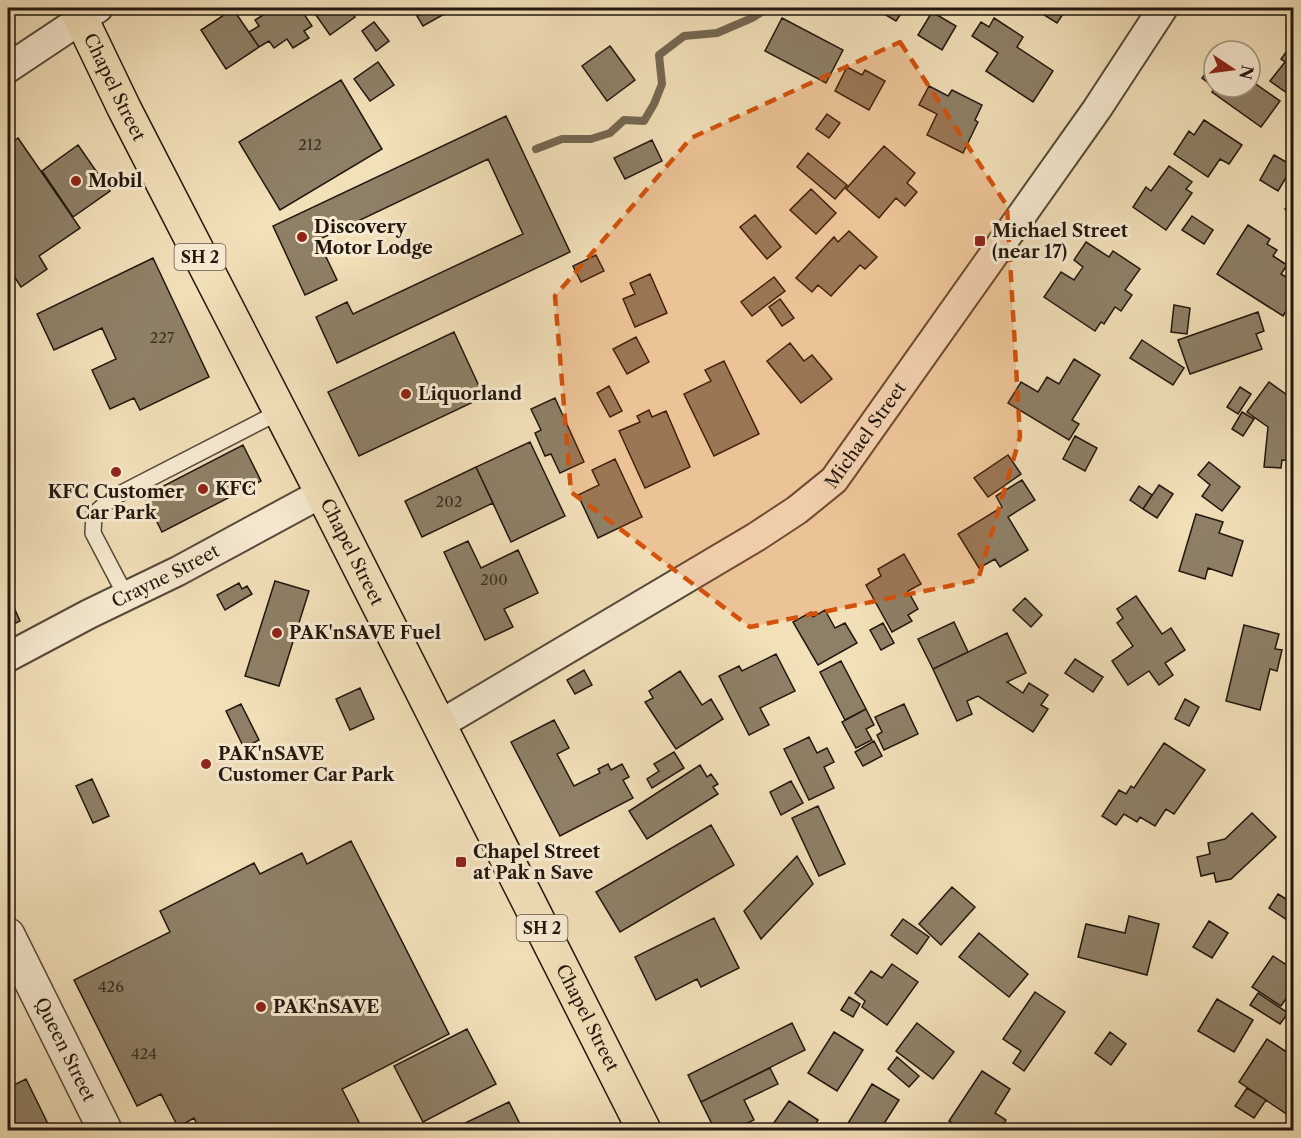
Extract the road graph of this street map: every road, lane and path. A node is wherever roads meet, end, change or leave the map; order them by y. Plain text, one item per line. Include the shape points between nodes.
1 (1163, 8) edge
2 (85, 11) edge
3 (8, 68) edge
4 (281, 411) junction
5 (322, 493) junction
6 (126, 596) junction
7 (8, 657) edge
8 (439, 725) junction
9 (8, 935) edge
10 (105, 1131) edge
11 (644, 1131) edge

1 - 8 street, Michael Street via 1097,109 834,480 756,537
2 - 3 street
2 - 4 highway, Chapel Street / SH 2 via 124,108
4 - 5 highway, Chapel Street / SH 2
4 - 6 lane via 112,498 94,514 93,533
5 - 6 street, Crayne Street
5 - 8 highway, Chapel Street / SH 2
6 - 7 street, Crayne Street
8 - 11 highway, Chapel Street / SH 2
9 - 10 street, Queen Street

